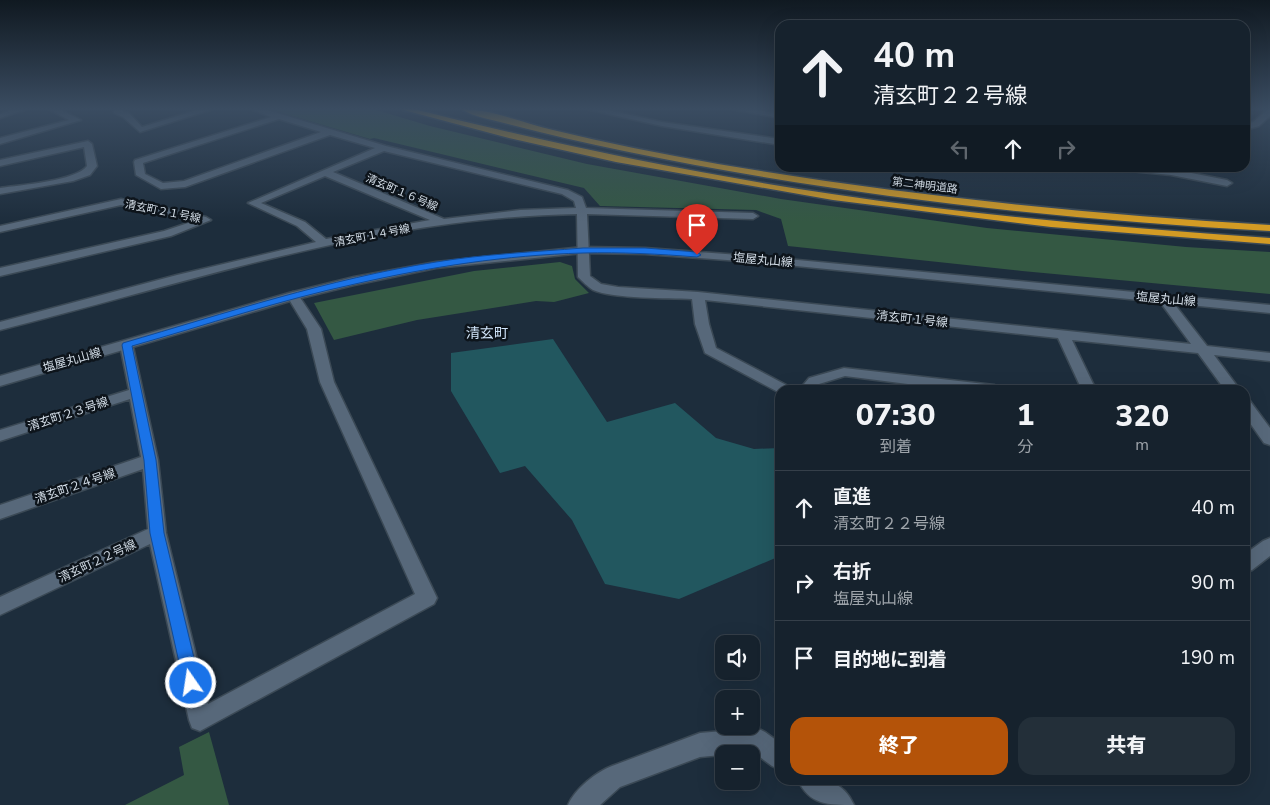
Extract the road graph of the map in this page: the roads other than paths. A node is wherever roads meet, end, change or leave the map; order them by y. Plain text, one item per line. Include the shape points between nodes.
1 (76, 147) edge
2 (88, 147) edge
3 (186, 147) edge
4 (289, 147) edge
5 (378, 147) edge
6 (557, 147) edge
7 (579, 147) edge
8 (611, 147) edge
9 (648, 147) edge
10 (383, 148) junction
11 (0, 163) edge
12 (775, 166) edge
13 (324, 172) junction
14 (811, 172) edge
15 (1171, 172) edge
16 (711, 177) junction
17 (856, 179) dead end
18 (1227, 183) dead end
19 (0, 191) edge
20 (582, 210) junction
21 (753, 216) dead end
22 (443, 222) junction
23 (1270, 228) edge
24 (0, 229) edge
25 (1270, 241) edge
26 (325, 244) junction
27 (583, 250) junction
28 (0, 272) edge
29 (293, 296) junction
30 (698, 296) junction
31 (1164, 299) junction
32 (1270, 309) edge
33 (0, 326) edge
34 (1063, 335) junction
35 (127, 345) junction
36 (1202, 350) junction
37 (1270, 357) edge
38 (0, 381) edge
39 (775, 385) edge
40 (810, 385) edge
41 (952, 385) edge
42 (1087, 385) edge
43 (1229, 385) edge
44 (137, 392) junction
45 (1250, 410) edge
46 (1264, 423) edge
47 (0, 436) edge
48 (1270, 439) edge
49 (150, 460) junction
50 (0, 512) edge
51 (157, 533) junction
52 (1270, 546) edge
53 (1250, 560) edge
54 (0, 606) edge
55 (775, 754) edge
56 (816, 785) edge
57 (581, 805) edge
58 (841, 805) edge

1 - 11 street
2 - 19 street via 92,166 87,173
3 - 4 street via 138,162 141,175 161,186 185,184
5 - 10 street
6 - 16 highway, 第二神明道路
7 - 16 highway, 第二神明道路
8 - 23 highway, 第二神明道路 via 852,188 1069,213
9 - 12 highway
10 - 13 street
10 - 20 street via 565,192 579,199
13 - 22 street, 清玄町１６号線
13 - 26 street via 253,203 301,224
14 - 17 highway
15 - 18 street
16 - 25 highway, 第二神明道路 via 839,198 991,217
20 - 21 street, 清玄町１４号線
20 - 22 street, 清玄町１４号線
20 - 27 street
22 - 26 street, 清玄町１４号線
24 - 28 street, 清玄町２１号線 via 120,202 206,220 167,234
26 - 33 street, 清玄町１４号線 via 275,254
27 - 29 street, 塩屋丸山線 via 436,265
27 - 30 street, 清玄町１号線 via 584,277 597,286 618,291
27 - 31 street, 塩屋丸山線 via 766,260
29 - 35 street, 塩屋丸山線
29 - 51 street via 314,329 327,382 427,598 200,720
30 - 34 street, 清玄町１号線
30 - 39 street via 710,350
31 - 32 street, 塩屋丸山線
31 - 36 street
34 - 36 street, 清玄町１号線
34 - 42 street
35 - 38 street, 塩屋丸山線
35 - 44 street
36 - 37 street, 清玄町１号線
36 - 43 street
40 - 41 street via 844,372
44 - 47 street, 清玄町２３号線
44 - 49 street
45 - 46 street
46 - 48 street
49 - 50 street, 清玄町２４号線
49 - 51 street
51 - 54 street, 清玄町２２号線
52 - 53 street
55 - 57 street via 757,740 700,745 612,778
56 - 58 street

